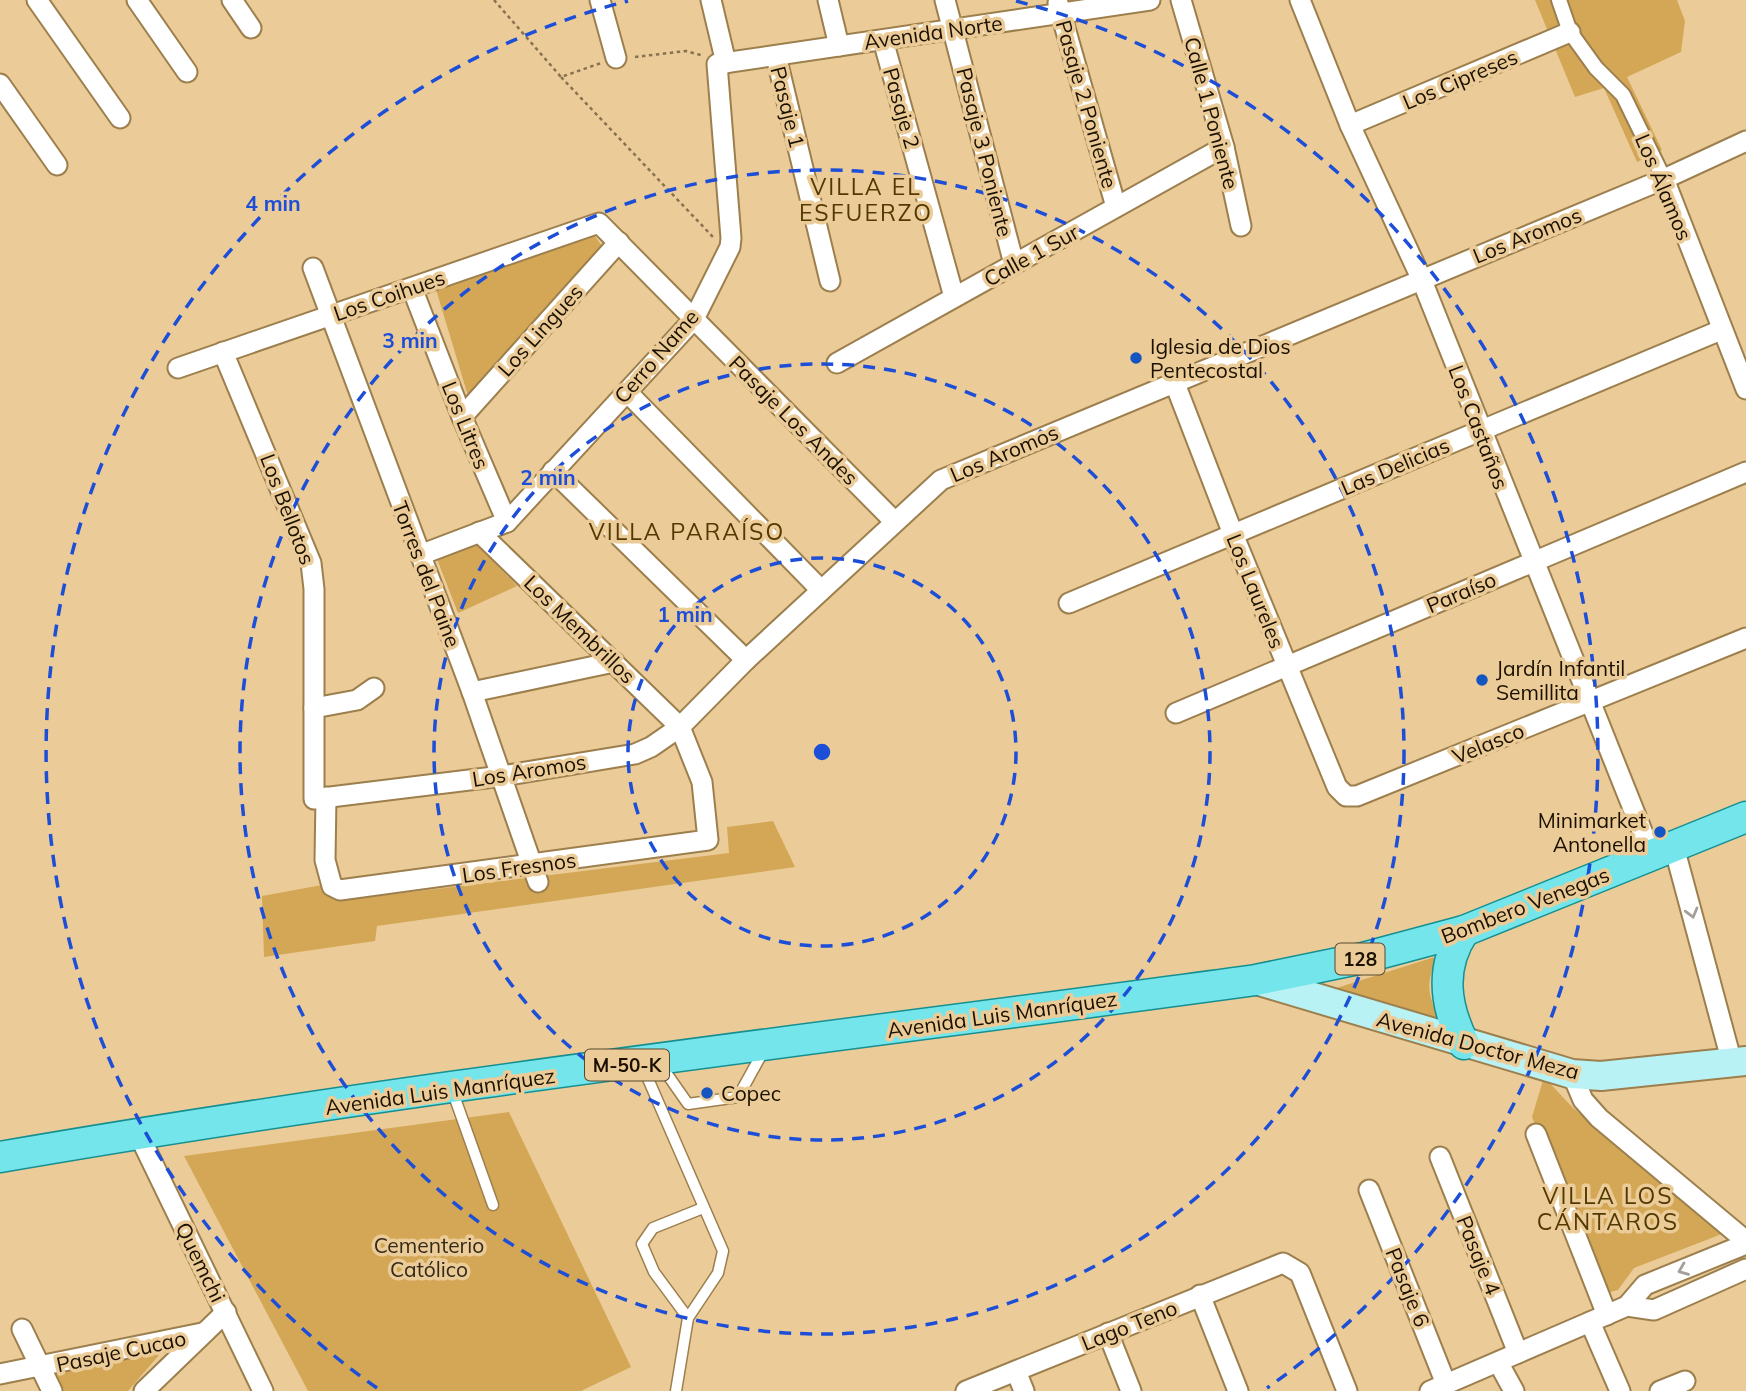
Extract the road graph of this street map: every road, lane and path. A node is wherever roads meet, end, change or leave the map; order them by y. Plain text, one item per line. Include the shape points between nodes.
1 (37, 0) edge
2 (137, 0) edge
3 (232, 0) edge
4 (600, 0) edge
5 (711, 0) edge
6 (828, 0) edge
7 (945, 0) edge
8 (1150, 0) edge
9 (1181, 0) edge
10 (1300, 0) edge
11 (1559, 0) edge
12 (1059, 7) edge
13 (251, 28) dead end
14 (953, 29) junction
15 (1570, 32) junction
16 (883, 40) junction
17 (839, 46) junction
18 (776, 56) junction
19 (616, 58) dead end
20 (721, 64) junction
21 (187, 72) dead end
22 (561, 77) dead end
23 (0, 84) edge
24 (120, 118) dead end
25 (1350, 125) junction
26 (1746, 141) edge
27 (1224, 147) junction
28 (57, 165) dead end
29 (1664, 179) junction
30 (1116, 207) junction
31 (599, 223) joint
32 (1241, 226) dead end
33 (619, 242) junction
34 (730, 247) junction
35 (1014, 264) junction
36 (313, 268) dead end
37 (1421, 278) junction
38 (830, 281) dead end
39 (412, 288) junction
40 (954, 297) junction
41 (330, 316) junction
42 (694, 319) junction
43 (1721, 330) junction
44 (223, 352) junction
45 (837, 363) dead end
46 (178, 368) dead end
47 (1174, 381) junction
48 (1746, 389) edge
49 (627, 392) junction
50 (462, 417) junction
51 (1480, 431) junction
52 (553, 471) junction
53 (1746, 472) edge
54 (507, 522) junction
55 (895, 522) junction
56 (479, 532) junction
57 (1233, 534) junction
58 (420, 555) junction
59 (1533, 562) junction
60 (821, 590) junction
61 (1069, 603) dead end
62 (1746, 638) edge
63 (746, 660) junction
64 (614, 662) junction
65 (1286, 666) junction
66 (374, 688) dead end
67 (472, 692) junction
68 (1590, 701) junction
69 (314, 708) junction
70 (1175, 713) dead end
71 (680, 727) junction
72 (502, 776) junction
73 (1346, 796) joint
74 (320, 798) junction
75 (1746, 817) edge
76 (1663, 852) junction
77 (535, 874) junction
78 (332, 886) joint
79 (1464, 931) junction
80 (1256, 980) junction
81 (1464, 1044) junction
82 (765, 1046) junction
83 (649, 1062) junction
84 (1739, 1062) edge
85 (1572, 1074) junction
86 (451, 1089) junction
87 (138, 1133) junction
88 (1536, 1134) dead end
89 (0, 1157) edge
90 (1440, 1157) dead end
91 (1369, 1190) dead end
92 (492, 1205) dead end
93 (703, 1208) junction
94 (1746, 1243) edge
95 (1746, 1269) edge
96 (1200, 1295) junction
97 (1627, 1306) junction
98 (226, 1312) junction
99 (688, 1318) junction
100 (1599, 1319) junction
101 (22, 1329) dead end
102 (202, 1334) junction
103 (1108, 1334) junction
104 (1518, 1353) junction
105 (1498, 1362) junction
106 (41, 1368) junction
107 (1016, 1371) junction
108 (0, 1374) edge
109 (1685, 1381) dead end
110 (1436, 1389) edge
111 (52, 1391) edge
112 (144, 1391) edge
113 (263, 1391) edge
114 (676, 1391) edge
115 (966, 1391) edge
116 (1024, 1391) edge
117 (1130, 1391) edge
118 (1238, 1391) edge
119 (1347, 1391) edge
120 (1514, 1391) edge
121 (1620, 1391) edge
122 (1660, 1391) edge

1 - 24 street
2 - 21 street
3 - 13 street
4 - 19 street
5 - 20 street, Cerro Name
6 - 17 street
7 - 14 street, Pasaje 3 Poniente
8 - 12 street, Avenida Norte
9 - 27 street, Calle 1 Poniente
10 - 25 street, Los Castaños
11 - 15 street, Los Álamos
12 - 14 street, Avenida Norte
12 - 30 street, Pasaje 2 Poniente
14 - 16 street, Avenida Norte
14 - 35 street, Pasaje 3 Poniente
15 - 25 street, Los Cipreses
15 - 29 street, Los Álamos via 1596,68 1623,94
16 - 17 street, Avenida Norte
16 - 40 street, Pasaje 2
17 - 18 street, Avenida Norte
18 - 20 street, Avenida Norte
18 - 38 street, Pasaje 1
20 - 34 street, Cerro Name
22 - 34 path via 705,232
23 - 28 street
25 - 37 street, Los Castaños
26 - 29 street, Los Aromos
27 - 30 street, Calle 1 Sur
27 - 32 street, Calle 1 Poniente
29 - 37 street, Los Aromos
29 - 43 street, Los Álamos
30 - 35 street, Calle 1 Sur
31 - 33 street, Pasaje Los Andes
31 - 39 street, Los Coihues
33 - 42 street, Pasaje Los Andes
33 - 50 street, Los Lingues
34 - 42 street, Cerro Name
35 - 40 street, Calle 1 Sur
36 - 41 street, Torres del Paine
37 - 47 street, Los Aromos
37 - 51 street, Los Castaños
39 - 41 street, Los Coihues
39 - 50 street, Los Litres
40 - 45 street, Calle 1 Sur
41 - 44 street, Los Coihues
41 - 58 street, Torres del Paine
42 - 49 street, Cerro Name
42 - 55 street, Pasaje Los Andes
43 - 48 street, Los Álamos
43 - 51 street, Las Delicias
44 - 46 street, Los Coihues
44 - 69 street, Los Bellotos via 311,563
47 - 55 street, Los Aromos via 942,480
47 - 57 street, Los Laureles
49 - 52 street, Cerro Name
49 - 60 street
50 - 54 street, Los Litres
51 - 57 street, Las Delicias
51 - 59 street, Los Castaños
52 - 54 street, Cerro Name
52 - 63 street
53 - 59 street, Paraíso
54 - 56 street, Cerro Name
55 - 60 street, Los Aromos
56 - 58 street, Cerro Name
56 - 64 street, Los Membrillos
57 - 61 street, Las Delicias
57 - 65 street, Los Laureles
58 - 67 street, Torres del Paine
59 - 65 street, Paraíso
59 - 68 street, Los Castaños
60 - 63 street, Los Aromos
62 - 68 street, Velasco
63 - 71 street, Los Aromos
64 - 67 street
64 - 71 street, Los Membrillos
65 - 70 street, Paraíso
65 - 73 street, Los Laureles via 1337,787
66 - 69 street via 357,699
67 - 72 street, Torres del Paine
68 - 73 street, Velasco via 1357,796
68 - 76 street, Los Castaños
69 - 74 street, Los Bellotos
71 - 72 street, Los Aromos via 635,754
71 - 77 street, Los Fresnos via 702,782 708,840
72 - 74 street, Los Aromos
72 - 77 street, Torres del Paine
74 - 78 street, Los Bellotos
75 - 76 main road, Bombero Venegas / 128
76 - 79 main road, Bombero Venegas / 128
76 -> 84 street, Los Castaños
77 - 78 street, Los Fresnos via 346,891
79 - 80 main road, Bombero Venegas / 128
79 - 81 main road via 1453,950 1446,981
80 - 81 main road, Avenida Doctor Meza
80 - 82 main road, Avenida Luis Manríquez / M-50-K
81 - 85 main road, Avenida Doctor Meza
82 - 83 main road, Avenida Luis Manríquez / M-50-K
82 - 83 lane via 738,1097 726,1099 688,1104
83 - 86 main road, Avenida Luis Manríquez / M-50-K
83 - 93 lane
84 - 85 main road, Avenida Doctor Meza via 1601,1076
85 - 94 street via 1583,1100 1599,1118
86 - 87 main road, Avenida Luis Manríquez / M-50-K
86 - 92 lane
87 - 89 main road, Avenida Luis Manríquez / M-50-K
87 - 98 street, Quemchi
88 - 100 street
90 - 104 street, Pasaje 4
91 - 110 street, Pasaje 6
93 - 99 lane via 723,1251 718,1273
93 - 99 lane via 653,1228 642,1244 654,1272
94 -> 97 street via 1645,1285
95 - 97 street via 1654,1310
96 - 103 street, Lago Teno
96 - 118 street
96 - 119 street, Lago Teno via 1277,1264 1292,1265 1303,1280
97 - 100 street
98 - 102 street
98 - 113 street, Quemchi
99 - 114 lane
100 - 104 street
100 - 121 street
101 - 106 street
102 - 106 street, Pasaje Cucao
102 - 112 street
103 - 107 street, Lago Teno
103 - 117 street
104 - 105 street
105 - 110 street
105 - 120 street
106 - 108 street, Pasaje Cucao
106 - 111 street
107 - 115 street, Lago Teno
107 - 116 street
109 - 122 street

